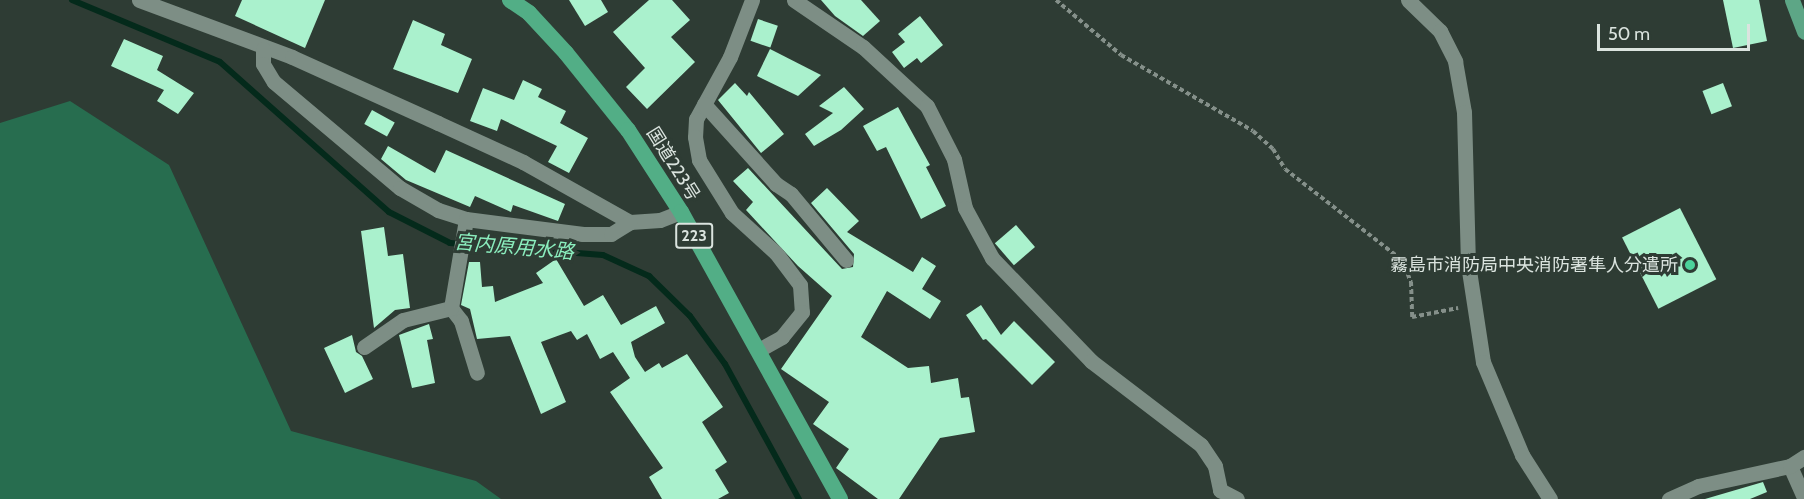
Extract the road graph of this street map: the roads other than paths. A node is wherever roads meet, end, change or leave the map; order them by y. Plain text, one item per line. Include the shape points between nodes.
1 (139, 0) edge
2 (510, 0) edge
3 (752, 0) edge
4 (794, 0) edge
5 (1408, 0) edge
6 (1792, 0) edge
7 (1804, 32) edge
8 (263, 49) junction
9 (704, 104) junction
10 (681, 212) junction
11 (630, 222) junction
12 (465, 224) junction
13 (846, 260) dead end
14 (451, 308) junction
15 (364, 347) dead end
16 (759, 350) junction
17 (477, 373) dead end
18 (1804, 457) edge
19 (1790, 466) junction
20 (1215, 494) edge
21 (1804, 498) edge
22 (840, 499) edge
23 (1237, 499) edge
24 (1550, 499) edge
25 (1669, 499) edge

1 - 8 street
2 - 10 highway, 国道223号 / 223 via 529,13 602,94
3 - 9 street via 730,57
4 - 20 street via 863,47 927,106 954,159 965,208 992,258 1091,361 1201,445 1215,466
5 - 24 street via 1440,31 1455,61 1464,112 1468,264 1483,362 1504,416
6 - 7 main road
8 - 11 street via 292,57 523,162
8 - 12 street via 263,64 274,82 391,180
9 - 13 street via 776,184 791,194
9 - 16 street via 696,119 699,160 732,213 776,253 800,285 802,312 782,337
10 - 11 street via 660,220
10 - 16 highway, 国道223号 / 223
11 - 12 street via 611,234
12 - 14 street
14 - 15 street via 403,320
14 - 17 street via 461,321
16 - 22 highway, 国道223号 / 223
18 - 19 street
19 - 21 street
19 - 25 street via 1698,486
20 - 23 street

